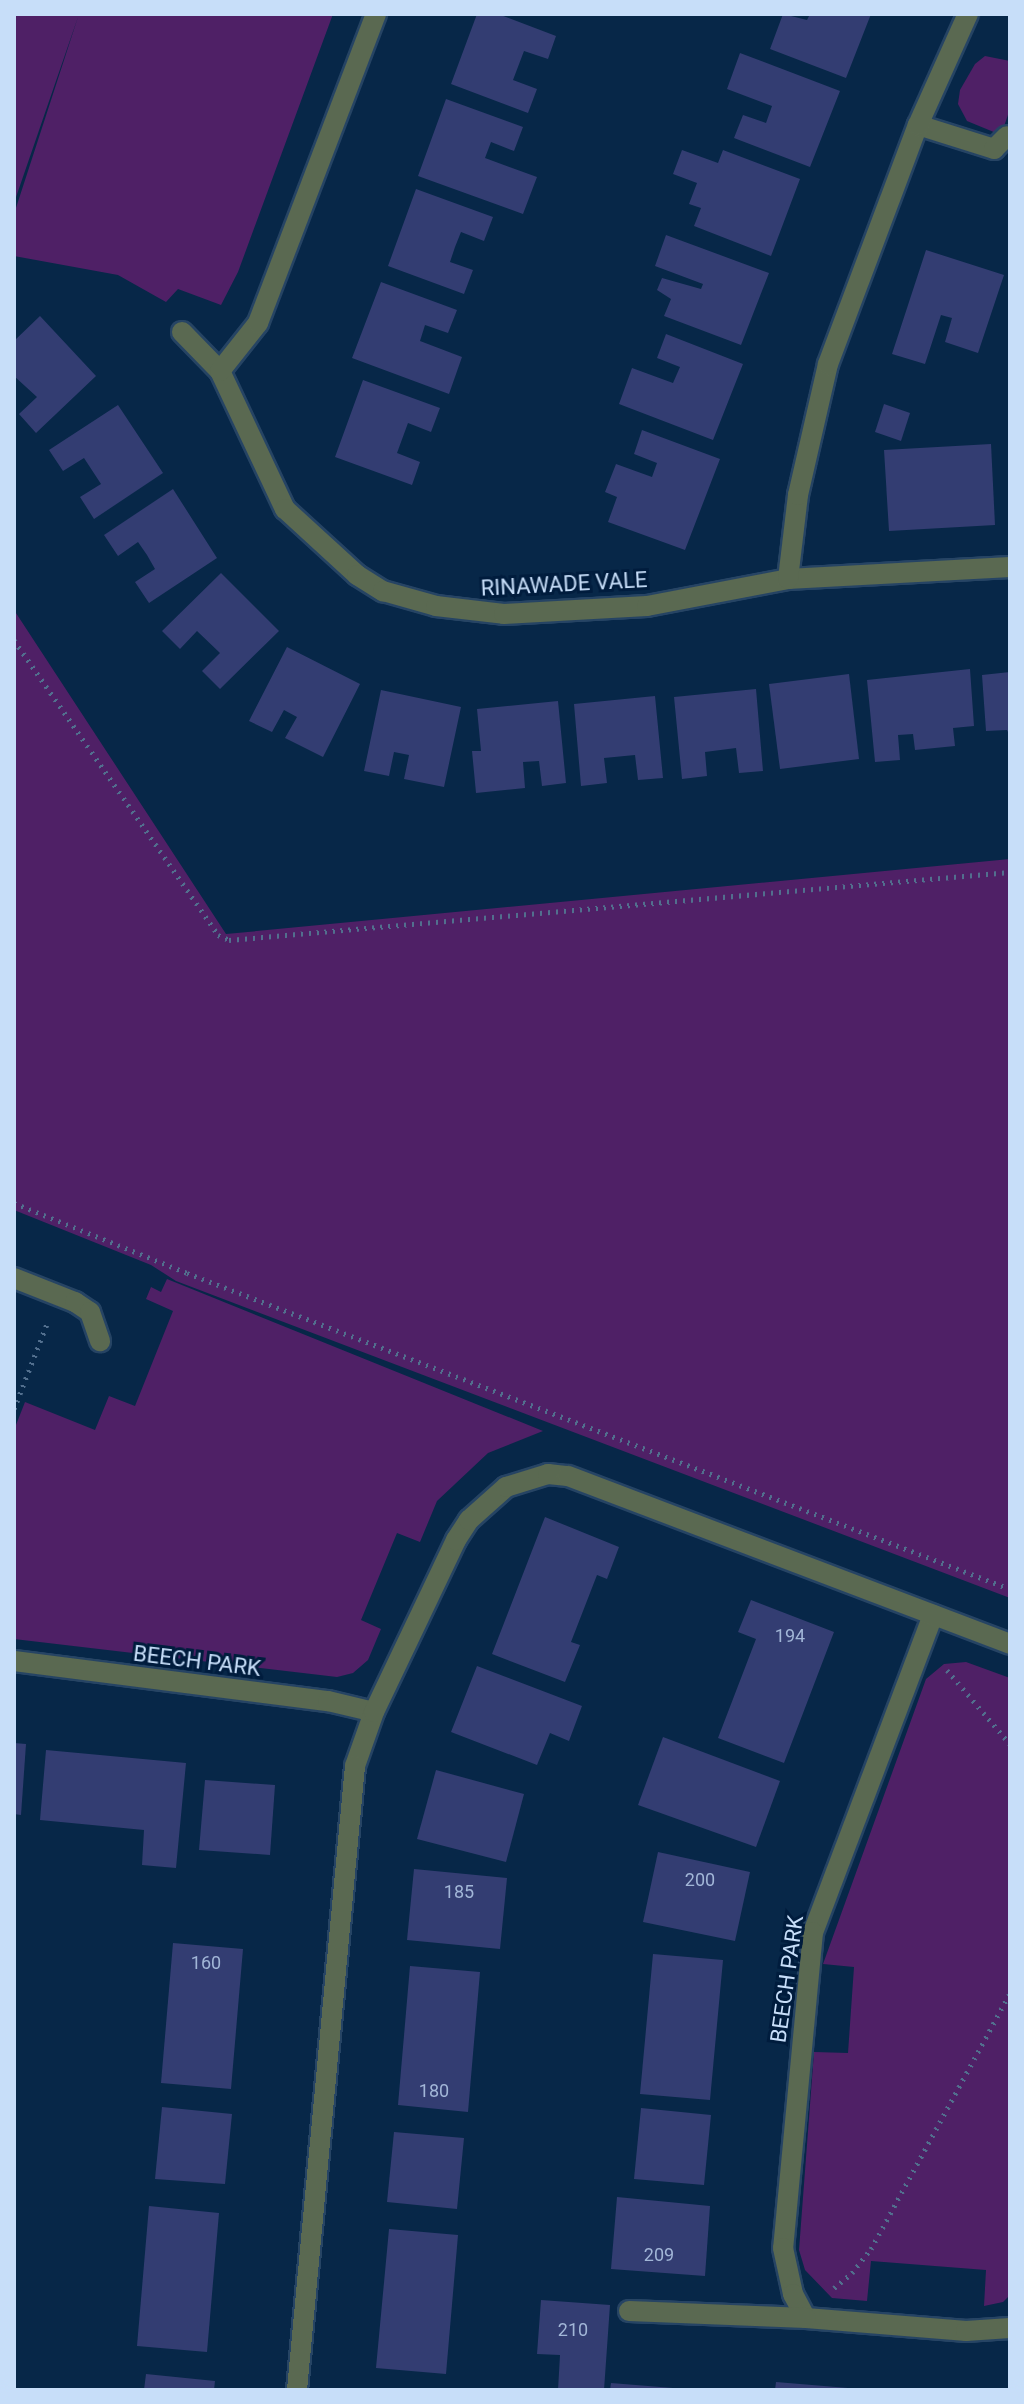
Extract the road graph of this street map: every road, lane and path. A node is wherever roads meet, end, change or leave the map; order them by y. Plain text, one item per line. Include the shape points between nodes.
1 (376, 14) edge
2 (968, 14) edge
3 (918, 125) junction
4 (1007, 136) dead end
5 (182, 332) dead end
6 (220, 371) junction
7 (1010, 567) edge
8 (788, 579) junction
9 (14, 640) edge
10 (1010, 872) edge
11 (14, 1203) edge
12 (14, 1278) edge
13 (58, 1295) junction
14 (100, 1341) dead end
15 (14, 1409) edge
16 (1010, 1589) edge
17 (933, 1615) junction
18 (1010, 1644) edge
19 (916, 1657) junction
20 (14, 1661) edge
21 (374, 1712) junction
22 (1010, 1744) edge
23 (1010, 1993) edge
24 (629, 2311) dead end
25 (806, 2318) junction
26 (1010, 2328) edge
27 (297, 2390) edge

1 - 6 street via 258,323
2 - 3 street
3 - 4 street via 994,149
3 - 8 street via 828,364 798,495
5 - 6 street, RINAWADE VALE
6 - 8 street, RINAWADE VALE via 285,509 357,575 383,591 465,612 504,614 647,606
7 - 8 street, RINAWADE VALE
9 - 10 path via 218,935 229,940
11 - 16 path
12 - 13 street
13 - 14 street via 90,1312
13 - 15 path
17 - 18 street
17 - 19 street, BEECH PARK
17 - 21 street via 568,1476 538,1475 506,1487 469,1520
19 - 22 path via 947,1670
19 - 25 street, BEECH PARK via 813,1932 783,2248 793,2294
20 - 21 street, BEECH PARK via 328,1701
21 - 27 street via 355,1766
23 - 25 path via 871,2249
24 - 25 street
25 - 26 street via 966,2331

